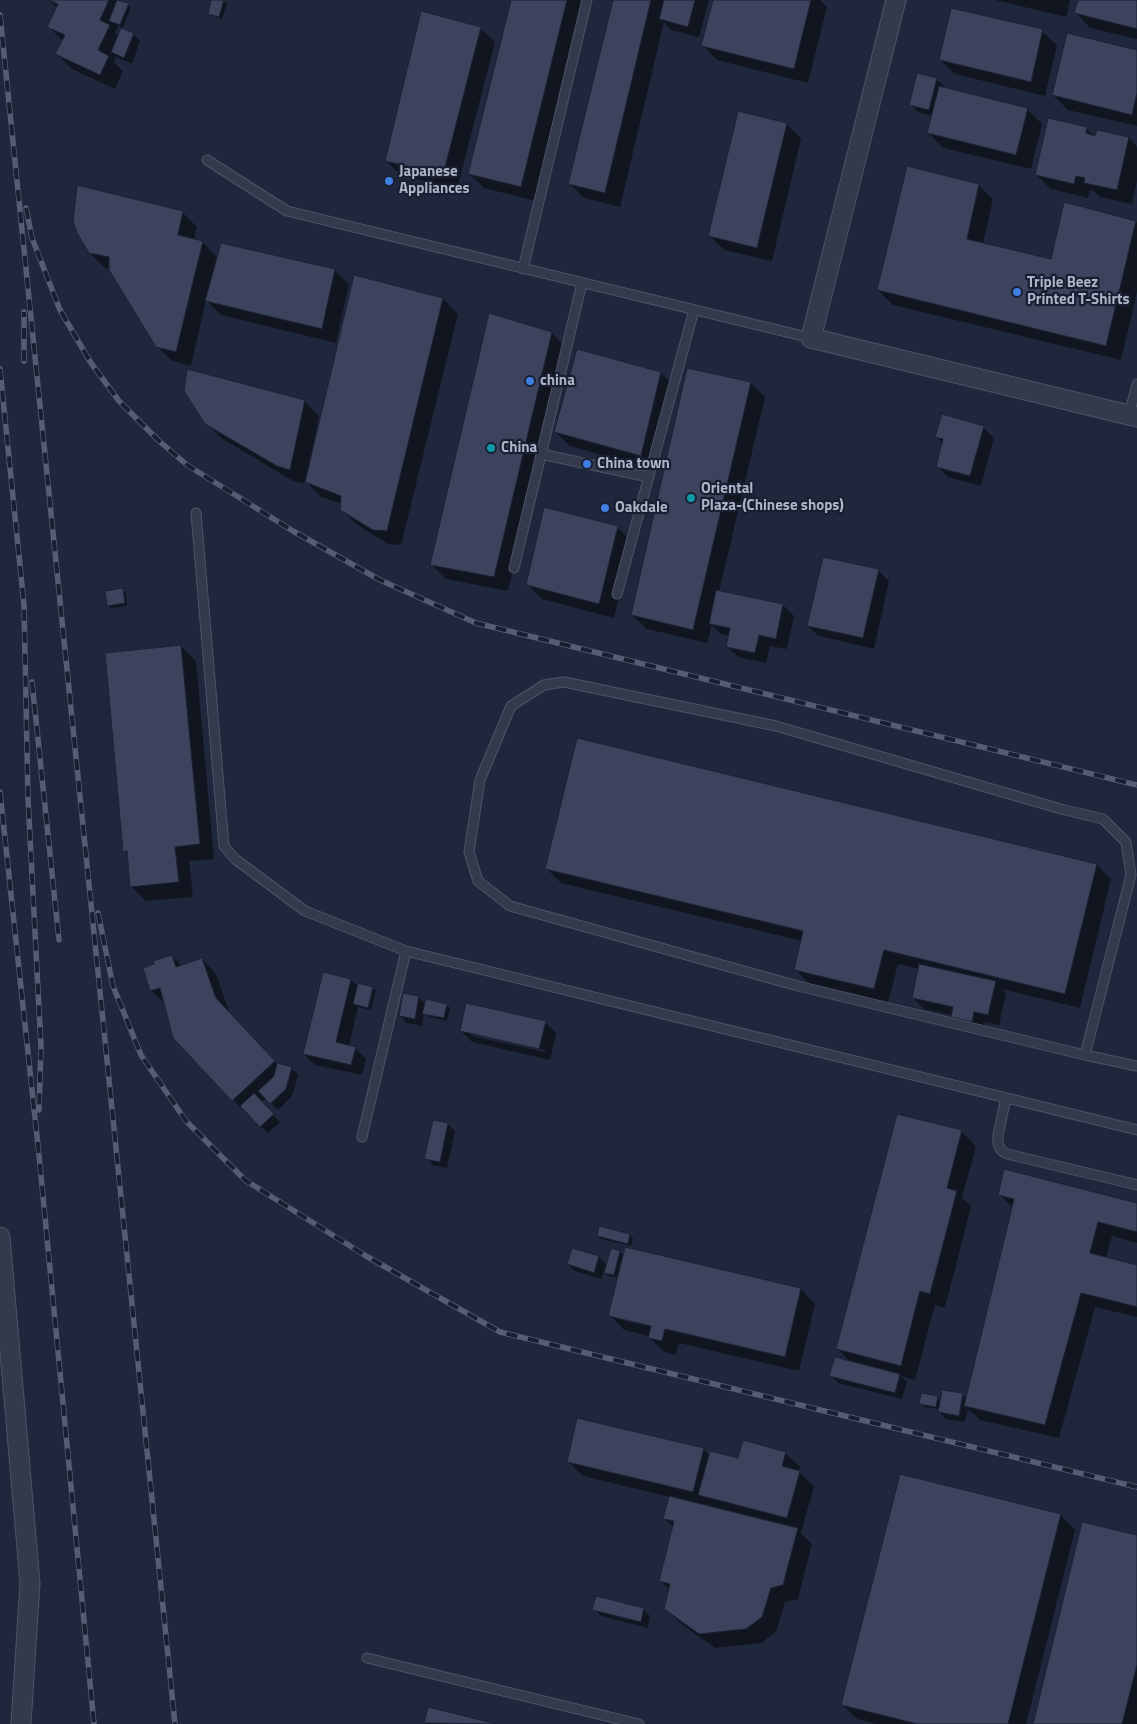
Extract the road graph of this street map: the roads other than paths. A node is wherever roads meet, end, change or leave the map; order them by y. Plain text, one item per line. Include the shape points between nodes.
1 (587, 0) edge
2 (896, 0) edge
3 (207, 160) dead end
4 (523, 269) junction
5 (582, 282) junction
6 (694, 310) junction
7 (812, 338) junction
8 (1137, 384) edge
9 (1133, 416) edge
10 (541, 454) junction
11 (648, 477) junction
12 (196, 513) dead end
13 (514, 568) dead end
14 (617, 594) dead end
15 (406, 951) junction
16 (1085, 1055) junction
17 (1137, 1066) edge
18 (1006, 1098) junction
19 (1137, 1130) edge
20 (362, 1138) dead end
21 (1137, 1185) edge
22 (0, 1238) edge
23 (367, 1658) dead end
24 (21, 1724) edge
25 (639, 1724) edge

1 - 4 lane
2 - 7 street
3 - 4 lane via 287,211
4 - 5 lane
5 - 6 lane
5 - 10 lane
6 - 7 lane
6 - 11 lane
7 - 9 street
8 - 9 lane
10 - 11 lane
10 - 13 lane
11 - 14 lane
12 - 15 lane via 224,846 235,859 304,910
15 - 18 lane
15 - 20 lane
16 - 16 lane via 1131,875 1126,842 1103,819 776,726 564,682 544,685 511,706 480,780 469,852 478,882 510,906 798,986
16 - 17 lane
18 - 19 lane
18 - 21 lane via 998,1144 1007,1154
22 - 24 street via 30,1583
23 - 25 lane

